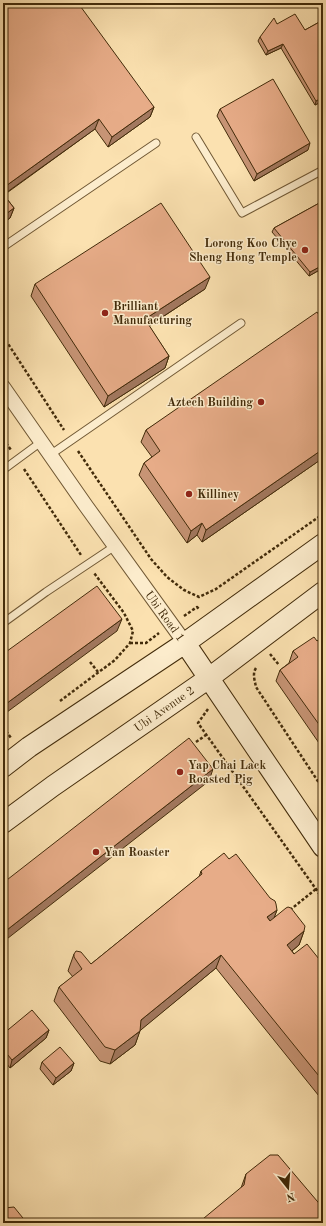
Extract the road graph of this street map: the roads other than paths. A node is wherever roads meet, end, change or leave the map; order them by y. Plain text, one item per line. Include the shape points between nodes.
1 (196, 137) dead end
2 (156, 143) dead end
3 (323, 170) edge
4 (3, 247) edge
5 (241, 323) dead end
6 (3, 387) edge
7 (41, 442) junction
8 (50, 455) junction
9 (3, 470) edge
10 (323, 544) edge
11 (115, 546) junction
12 (323, 592) edge
13 (3, 623) edge
14 (185, 643) junction
15 (209, 678) junction
16 (3, 767) edge
17 (3, 823) edge
18 (323, 848) edge

1 - 3 lane via 242,213
2 - 4 lane
5 - 8 lane
6 - 7 street, Ubi Road 1
7 - 8 street, Ubi Road 1
7 - 9 lane
8 - 11 street, Ubi Road 1
10 - 14 main road
11 - 13 lane
11 - 14 street, Ubi Road 1
12 - 15 main road, Ubi Avenue 2
14 - 15 main road, Ubi Road 1
14 - 16 main road via 29,746
15 - 17 main road, Ubi Avenue 2
15 - 18 main road, Ubi Road 1

